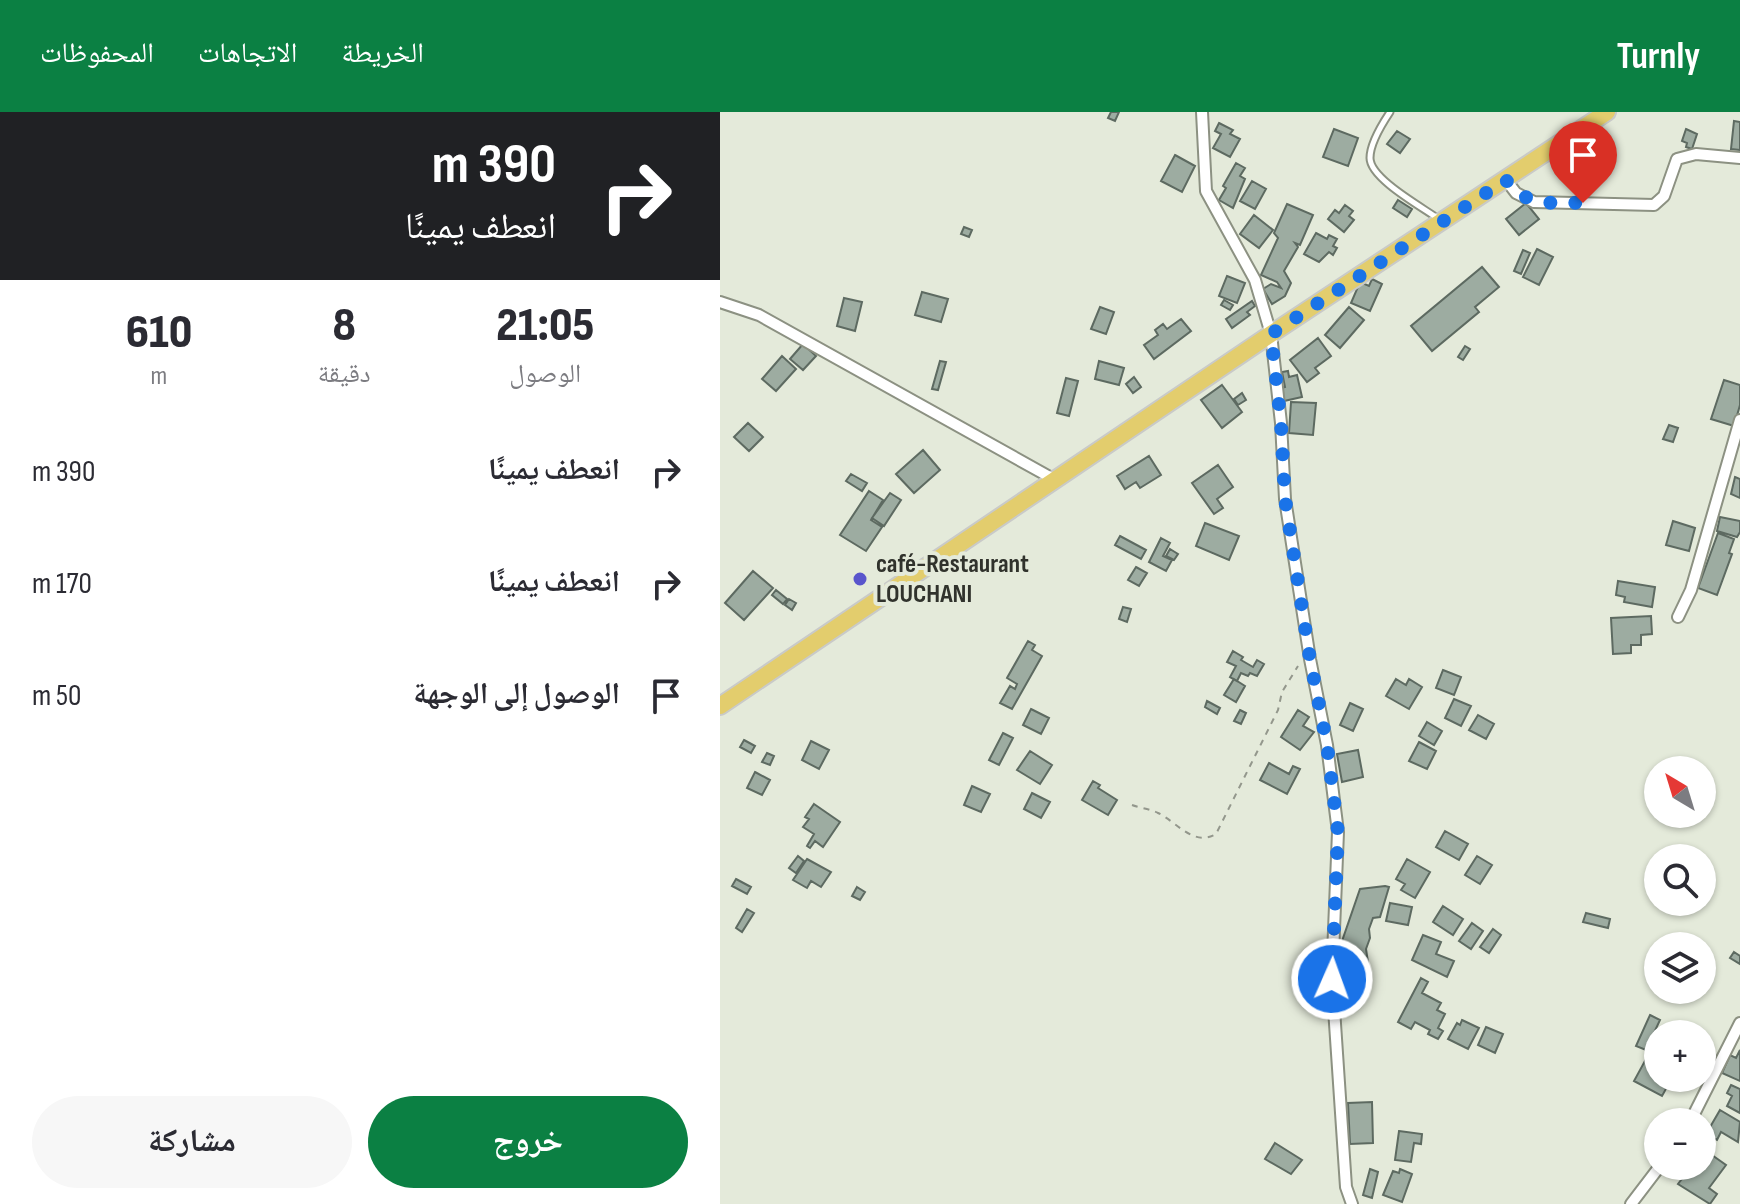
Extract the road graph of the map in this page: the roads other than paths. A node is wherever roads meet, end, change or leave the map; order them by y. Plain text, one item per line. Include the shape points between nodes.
1 (1202, 112) edge
2 (1390, 112) edge
3 (1607, 112) edge
4 (1740, 158) edge
5 (1506, 180) junction
6 (1442, 221) junction
7 (720, 302) edge
8 (1271, 334) junction
9 (1740, 420) edge
10 (1057, 481) junction
11 (1678, 617) dead end
12 (720, 706) edge
13 (1740, 1023) edge
14 (1697, 1108) edge
15 (1649, 1180) edge
16 (1352, 1204) edge
17 (1631, 1204) edge

1 - 8 street via 1206,191 1255,280
2 - 6 lane via 1374,143 1371,165 1378,177
3 - 5 main road
4 - 5 street via 1688,154 1677,159 1664,196 1654,205 1534,202 1516,193
5 - 6 main road
6 - 8 main road
7 - 10 street via 759,315
8 - 10 main road
8 - 16 street via 1285,499 1338,832 1332,979 1346,1187
9 - 11 street via 1691,590
10 - 12 main road
13 - 14 street
15 - 17 street

